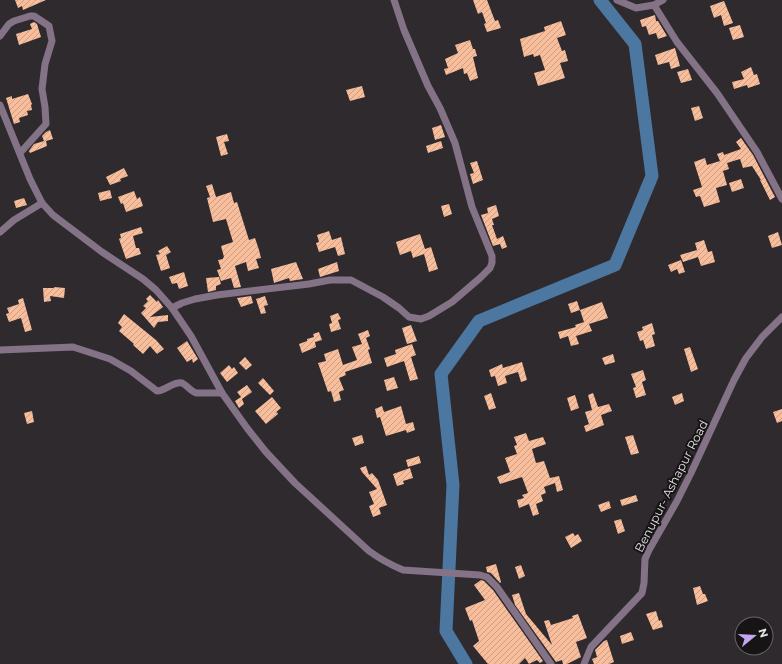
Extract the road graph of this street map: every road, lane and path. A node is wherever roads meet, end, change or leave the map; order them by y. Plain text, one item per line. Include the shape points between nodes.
1 (394, 0) edge
2 (617, 0) edge
3 (663, 0) edge
4 (654, 5) junction
5 (0, 36) edge
6 (0, 106) edge
7 (20, 153) junction
8 (782, 199) edge
9 (42, 203) junction
10 (0, 232) edge
11 (172, 308) junction
12 (782, 317) edge
13 (0, 350) edge
14 (222, 393) junction
15 (551, 664) edge
16 (584, 664) edge

1 - 11 street via 404,30 455,143 472,207 492,256 490,268 452,302 421,319 409,317 383,297 350,280 330,280 217,295 195,299
2 - 4 street via 636,8
3 - 4 street
4 - 8 street via 677,42 756,152
5 - 7 street via 14,21 34,16 49,26 52,41 45,64 42,89 46,124
6 - 7 street
7 - 9 street
9 - 10 street
9 - 11 street via 53,215 143,279
11 - 14 street via 191,336
12 - 16 street, Benupur- Ashapur Road via 746,358 734,380 684,487 645,559 642,593 591,647
13 - 14 street via 73,347 110,359 157,391 180,383 196,393
14 - 15 street via 266,452 295,483 369,551 403,570 488,577

